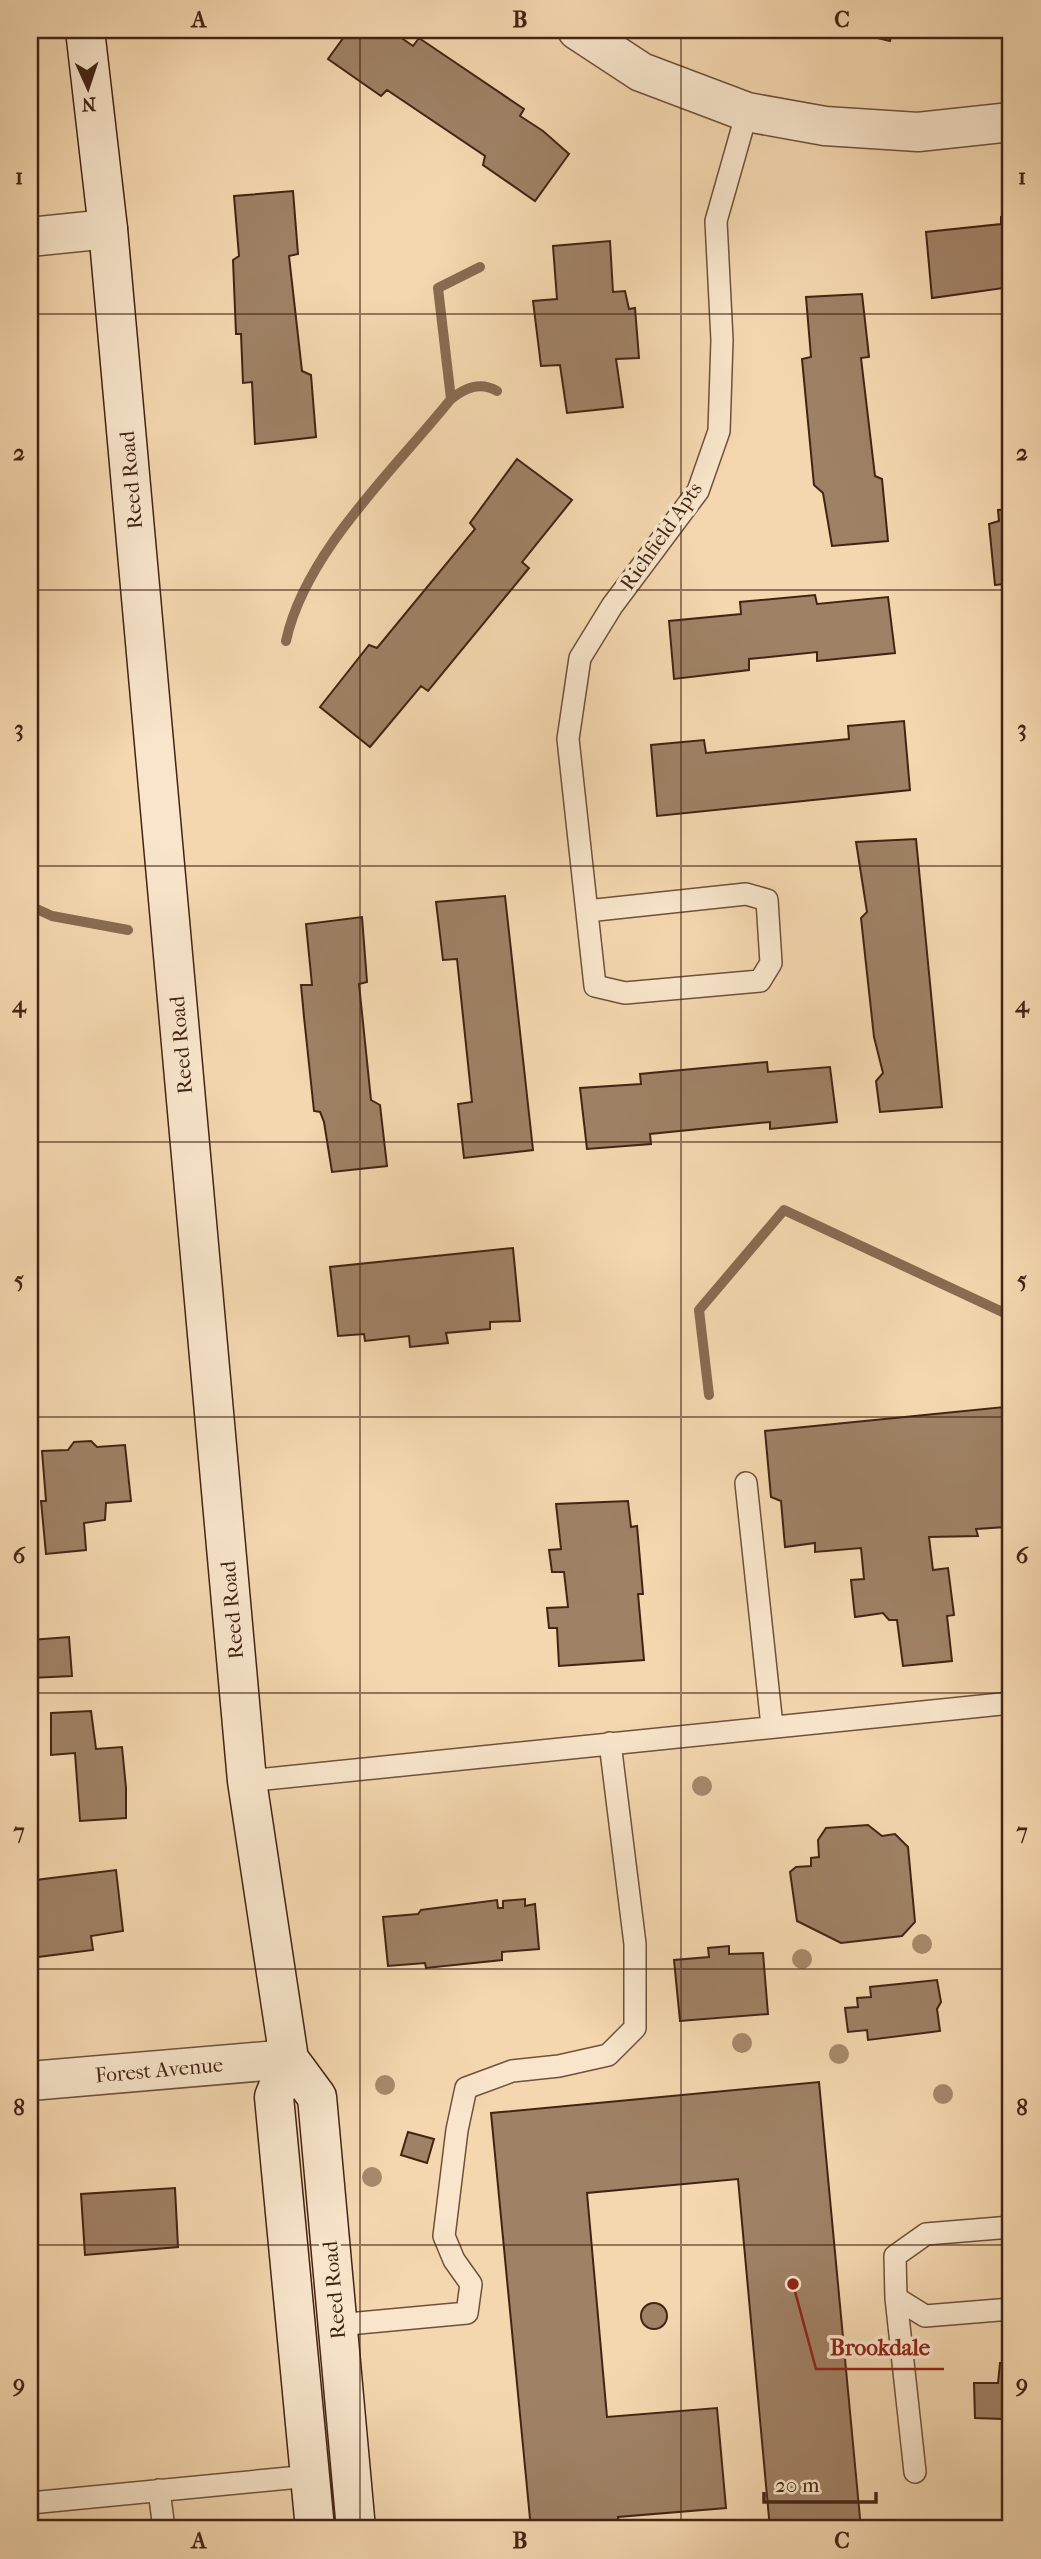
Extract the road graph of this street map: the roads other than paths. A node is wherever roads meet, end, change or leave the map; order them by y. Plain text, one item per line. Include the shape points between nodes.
1 (85, 30) edge
2 (577, 30) edge
3 (747, 112) junction
4 (1011, 122) edge
5 (108, 229) junction
6 (30, 237) edge
7 (587, 911) junction
8 (746, 1483) dead end
9 (1011, 1703) edge
10 (772, 1726) junction
11 (610, 1743) junction
12 (247, 1781) junction
13 (289, 2059) junction
14 (30, 2081) edge
15 (1011, 2227) edge
16 (896, 2298) junction
17 (1011, 2309) edge
18 (338, 2325) junction
19 (915, 2472) dead end
20 (310, 2476) junction
21 (159, 2490) junction
22 (30, 2503) edge
23 (164, 2529) edge
24 (314, 2529) edge
25 (356, 2529) edge

1 - 5 main road, Reed Road
2 - 3 main road via 641,72
3 - 4 main road via 825,126 918,132
3 - 7 lane, Richfield Apts via 716,221 722,340 719,431 698,491 612,606 580,658 568,739
5 - 6 main road
5 - 12 main road, Reed Road
7 - 7 lane, Richfield Apts via 595,986 625,993 760,981 771,963 766,900 746,894
8 - 10 lane
9 - 10 lane
10 - 11 lane
11 - 12 lane
11 - 18 lane via 635,1944 635,2028 608,2054 512,2071 466,2088 444,2236 471,2284 467,2313
12 - 13 main road, Reed Road
13 - 14 main road, Forest Avenue
13 - 18 main road, Reed Road via 317,2097
13 - 20 main road, Reed Road via 274,2097
15 - 16 lane via 926,2234 895,2256
16 - 17 lane via 925,2316
16 - 19 lane
18 - 25 main road, Reed Road
20 - 21 lane
20 - 24 main road, Reed Road
21 - 22 lane
21 - 23 lane

